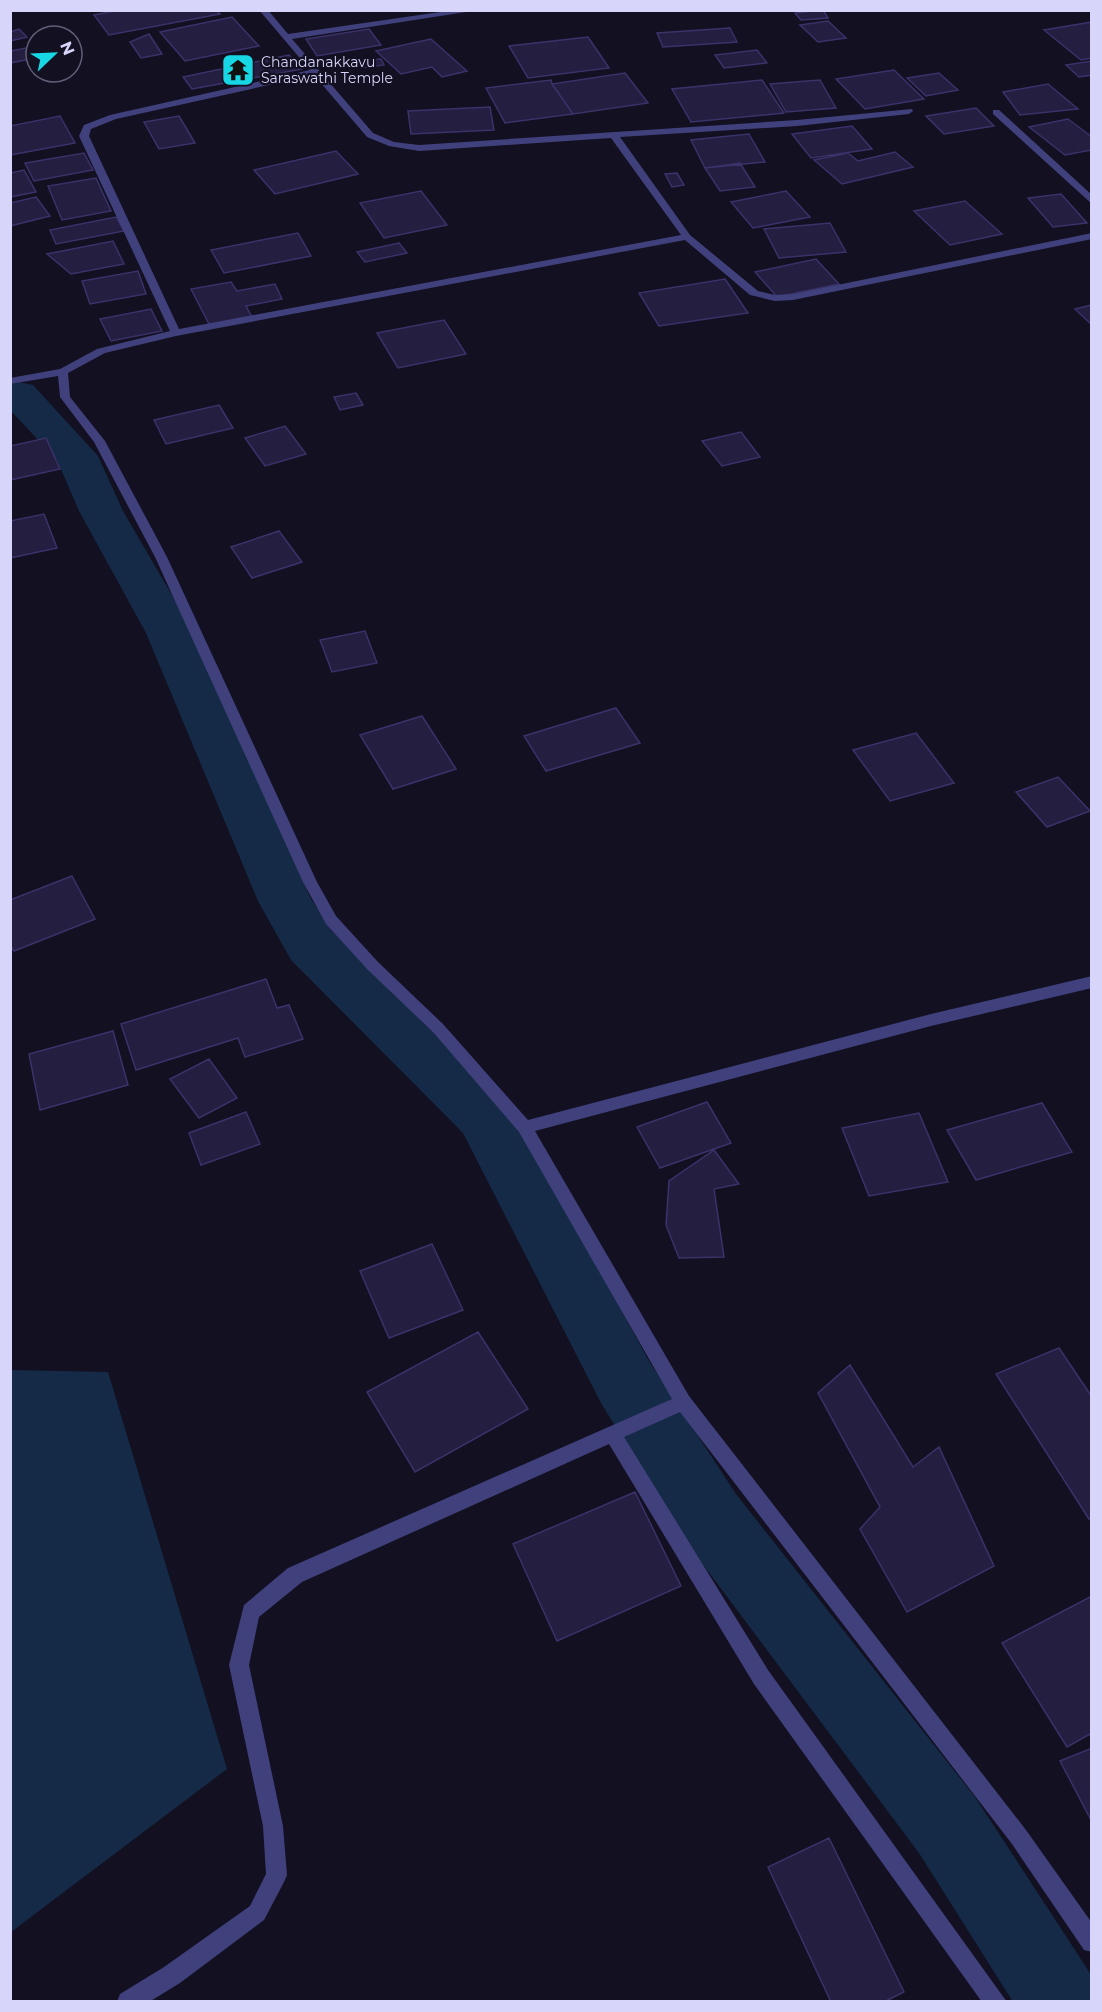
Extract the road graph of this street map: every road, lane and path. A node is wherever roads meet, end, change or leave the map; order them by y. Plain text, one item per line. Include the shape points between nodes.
1 (263, 10) edge
2 (475, 10) edge
3 (285, 37) junction
4 (314, 72) junction
5 (909, 111) dead end
6 (996, 112) dead end
7 (614, 135) junction
8 (1092, 201) edge
9 (1092, 236) edge
10 (687, 237) junction
11 (176, 333) junction
12 (63, 372) junction
13 (10, 381) edge
14 (1092, 982) edge
15 (525, 1127) junction
16 (675, 1405) junction
17 (613, 1435) junction
18 (1092, 1942) edge
19 (128, 2001) edge
20 (996, 2001) edge

1 - 3 street
2 - 3 street
3 - 4 street
4 - 7 street via 370,135 392,144 419,148
4 - 11 street via 113,117 87,127 84,136
5 - 7 street
6 - 8 street
7 - 10 street
9 - 10 street via 775,298 754,293
10 - 11 street
11 - 12 street via 101,351
12 - 13 street
12 - 15 street via 65,396 99,441 161,557 331,920 438,1028
14 - 15 street
15 - 16 street
16 - 17 street
16 - 18 street via 1019,1837
17 - 19 street via 295,1575 251,1612 239,1665 273,1826 277,1875 257,1913 172,1975
17 - 20 street via 761,1677

